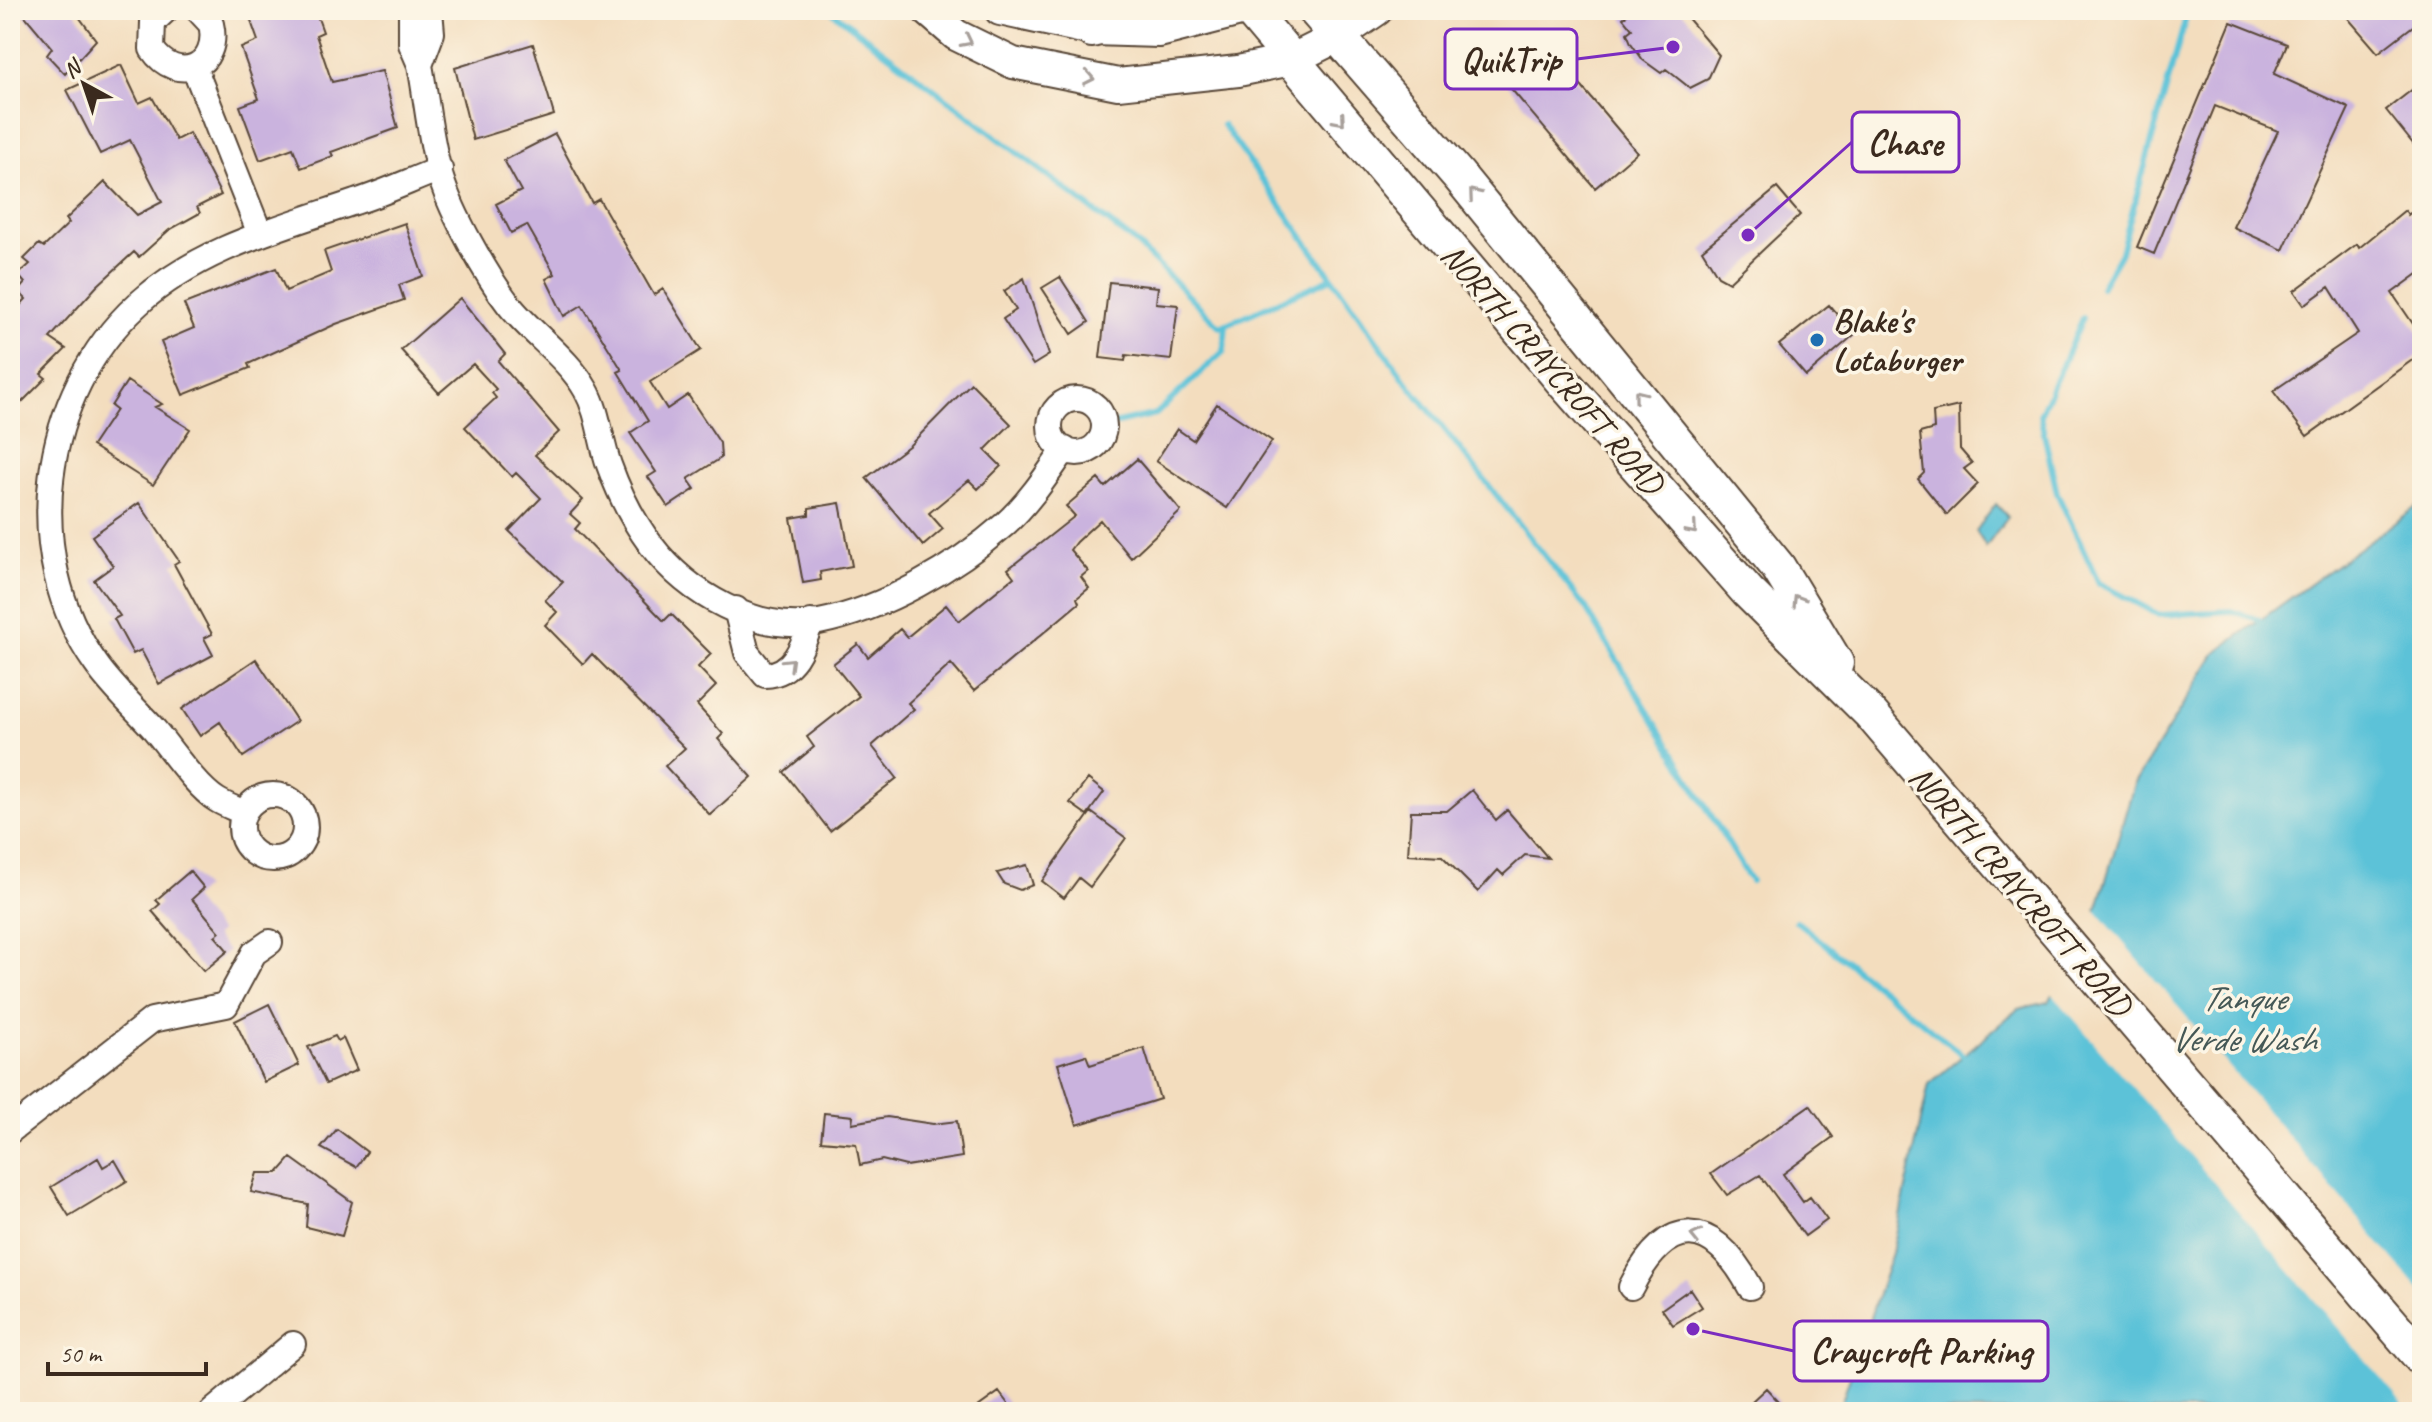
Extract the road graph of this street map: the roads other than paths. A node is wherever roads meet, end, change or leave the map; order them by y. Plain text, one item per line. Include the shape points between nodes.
1 (166, 10) edge
2 (198, 10) edge
3 (411, 10) edge
4 (430, 10) edge
5 (927, 10) edge
6 (1000, 10) edge
7 (1136, 10) edge
8 (1247, 10) edge
9 (1315, 10) edge
10 (1377, 10) edge
11 (1092, 30) junction
12 (1339, 36) junction
13 (1291, 60) junction
14 (420, 65) junction
15 (194, 67) junction
16 (440, 169) junction
17 (260, 234) junction
18 (1065, 449) dead end
19 (736, 609) junction
20 (811, 622) junction
21 (1870, 713) junction
22 (244, 813) dead end
23 (270, 942) dead end
24 (10, 1131) edge
25 (1631, 1287) dead end
26 (1750, 1287) dead end
27 (293, 1344) dead end
28 (2422, 1359) edge
29 (212, 1412) edge

1 - 15 street via 153,22 152,49 168,66
2 - 15 street via 211,24 214,38 204,60
3 - 14 street via 411,44
4 - 14 street via 432,33
5 -> 13 street via 956,35 1013,63 1118,84
6 - 11 street
7 - 11 main road
8 - 11 street via 1159,32
8 - 13 main road, NORTH CRAYCROFT ROAD
9 - 12 main road, NORTH CRAYCROFT ROAD
10 - 12 street
12 - 13 street
21 -> 12 main road, NORTH CRAYCROFT ROAD via 1778,567
13 -> 21 main road, NORTH CRAYCROFT ROAD via 1715,556
14 - 16 street
15 - 17 street
16 - 17 street
16 - 19 street via 494,286 585,388 632,518 680,578
17 - 22 street via 172,277 136,305 82,378 62,422 50,470 59,577 96,664 215,799
18 - 20 street via 1006,523 952,565 900,594
19 - 20 street via 787,622
19 -> 20 street via 747,653 765,675 777,674 799,655
21 - 28 main road, NORTH CRAYCROFT ROAD
23 - 24 street via 254,953 226,1005 152,1020
26 -> 25 street via 1739,1266 1708,1237 1689,1231 1656,1248
27 - 29 street

